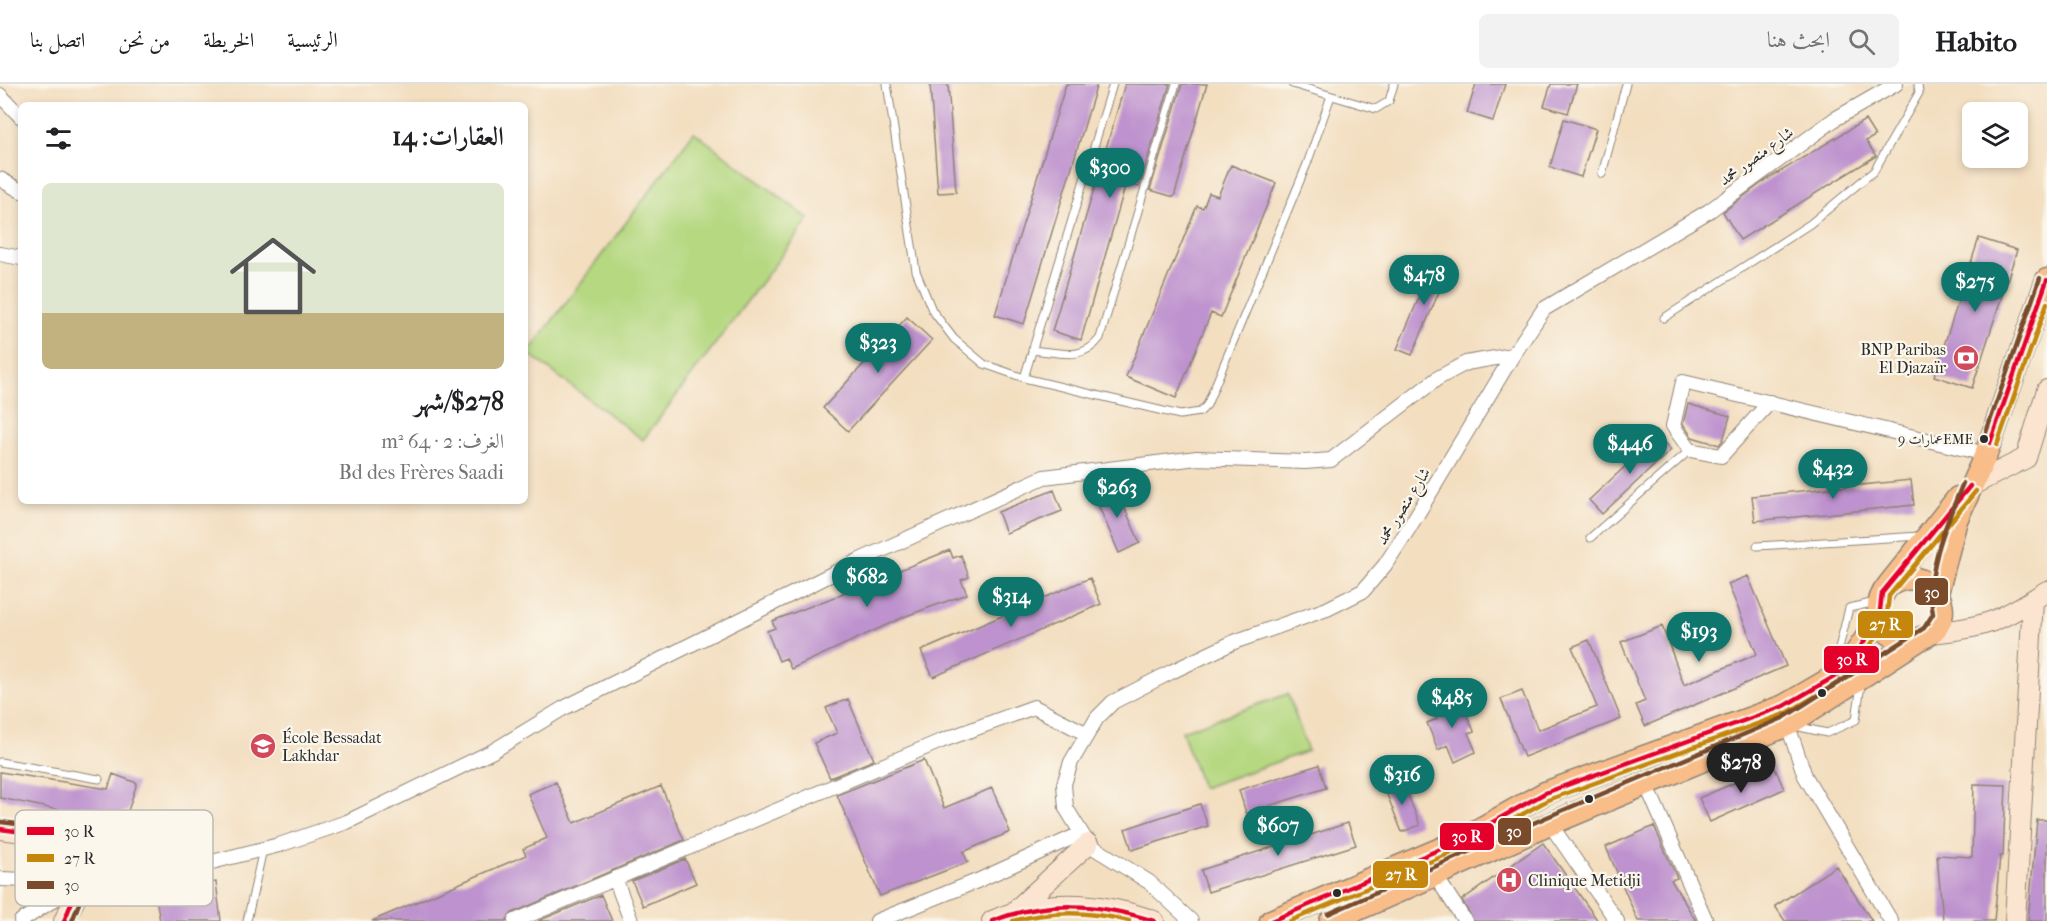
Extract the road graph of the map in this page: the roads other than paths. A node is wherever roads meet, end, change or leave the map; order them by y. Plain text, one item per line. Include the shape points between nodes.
1 (887, 84) edge
2 (1113, 84) edge
3 (1176, 84) edge
4 (1292, 84) edge
5 (1394, 84) edge
6 (1626, 84) edge
7 (1896, 84) edge
8 (1918, 84) edge
9 (0, 95) edge
10 (1331, 96) junction
11 (18, 114) edge
12 (1602, 174) dead end
13 (0, 179) edge
14 (18, 188) edge
15 (0, 254) edge
16 (18, 257) edge
17 (2047, 280) edge
18 (1664, 318) dead end
19 (1032, 350) junction
20 (1513, 355) junction
21 (1024, 378) junction
22 (2047, 390) edge
23 (1770, 402) junction
24 (1690, 450) junction
25 (1986, 454) junction
26 (1970, 486) junction
27 (1928, 536) junction
28 (1590, 538) dead end
29 (1757, 546) dead end
30 (2040, 596) edge
31 (1939, 598) junction
32 (1882, 602) junction
33 (1970, 629) junction
34 (1925, 636) junction
35 (1853, 674) junction
36 (1785, 715) junction
37 (1087, 734) junction
38 (0, 762) edge
39 (99, 779) dead end
40 (1646, 784) junction
41 (1550, 824) junction
42 (0, 829) edge
43 (15, 831) edge
44 (1084, 838) junction
45 (263, 849) junction
46 (1424, 857) junction
47 (213, 862) edge
48 (1435, 877) junction
49 (615, 878) junction
50 (0, 879) edge
51 (15, 880) edge
52 (44, 906) edge
53 (71, 906) edge
54 (1016, 910) junction
55 (21, 921) edge
56 (64, 921) edge
57 (247, 921) edge
58 (515, 921) edge
59 (631, 921) edge
60 (876, 921) edge
61 (992, 921) edge
62 (1154, 921) edge
63 (1191, 921) edge
64 (1271, 921) edge
65 (1331, 921) edge
66 (1465, 921) edge
67 (1617, 921) edge
68 (1706, 921) edge
69 (1891, 921) edge
70 (2015, 921) edge

1 - 21 lane via 916,271 932,310 954,339 984,364
2 - 19 lane
3 - 19 lane via 1100,338 1094,347 1078,354
4 - 10 lane
5 - 10 lane via 1389,101 1376,109
6 - 12 lane
7 - 20 street, شارع منصور محمد via 1835,119 1709,211 1544,309
8 - 18 lane via 1919,93 1874,171 1810,224
9 - 11 street
10 - 21 lane via 1208,405 1200,412 1180,415
13 - 14 street
15 - 16 street
17 - 25 main road
19 - 21 lane
20 - 37 street, شارع منصور محمد via 1409,528 1363,591 1328,609 1234,642 1113,702
20 - 45 street via 1466,363 1438,378 1331,460 1197,458 1044,477 849,566 562,709 494,751 347,822
22 - 26 street via 2026,458
23 - 24 street via 1721,456
23 - 24 street via 1683,382 1673,426
23 - 25 street
24 - 28 lane
25 - 26 main road
26 - 27 main road
26 - 31 main road via 1956,520
27 - 29 lane
27 - 32 main road
30 - 33 street via 2004,618
30 - 70 street
31 - 32 main road via 1931,586 1905,577
31 - 33 street
31 - 34 main road via 1941,615
32 - 34 main road via 1884,628 1901,639
32 - 35 main road
32 - 35 lane via 1848,608 1839,648
33 - 34 street
34 - 35 main road
35 - 36 main road
35 - 36 lane via 1856,720 1827,733
36 - 40 main road
36 - 46 main road via 1545,793
36 - 69 street via 1805,776
37 - 44 street, شارع منصور محمد via 1064,784 1066,808
37 - 49 street via 1034,707 941,741
38 - 39 lane
40 - 41 main road
40 - 68 street
41 - 48 main road
41 - 67 street
42 - 43 street
44 - 54 street
44 - 60 street
44 - 63 street, شارع منصور محمد via 1149,882
45 - 47 street
45 - 57 lane
46 - 48 street
46 - 64 main road
48 - 65 main road
48 - 66 street
49 - 58 street
49 - 59 street
50 - 51 street
52 - 55 street
53 - 56 street
54 - 61 street
54 - 62 street via 1083,904

